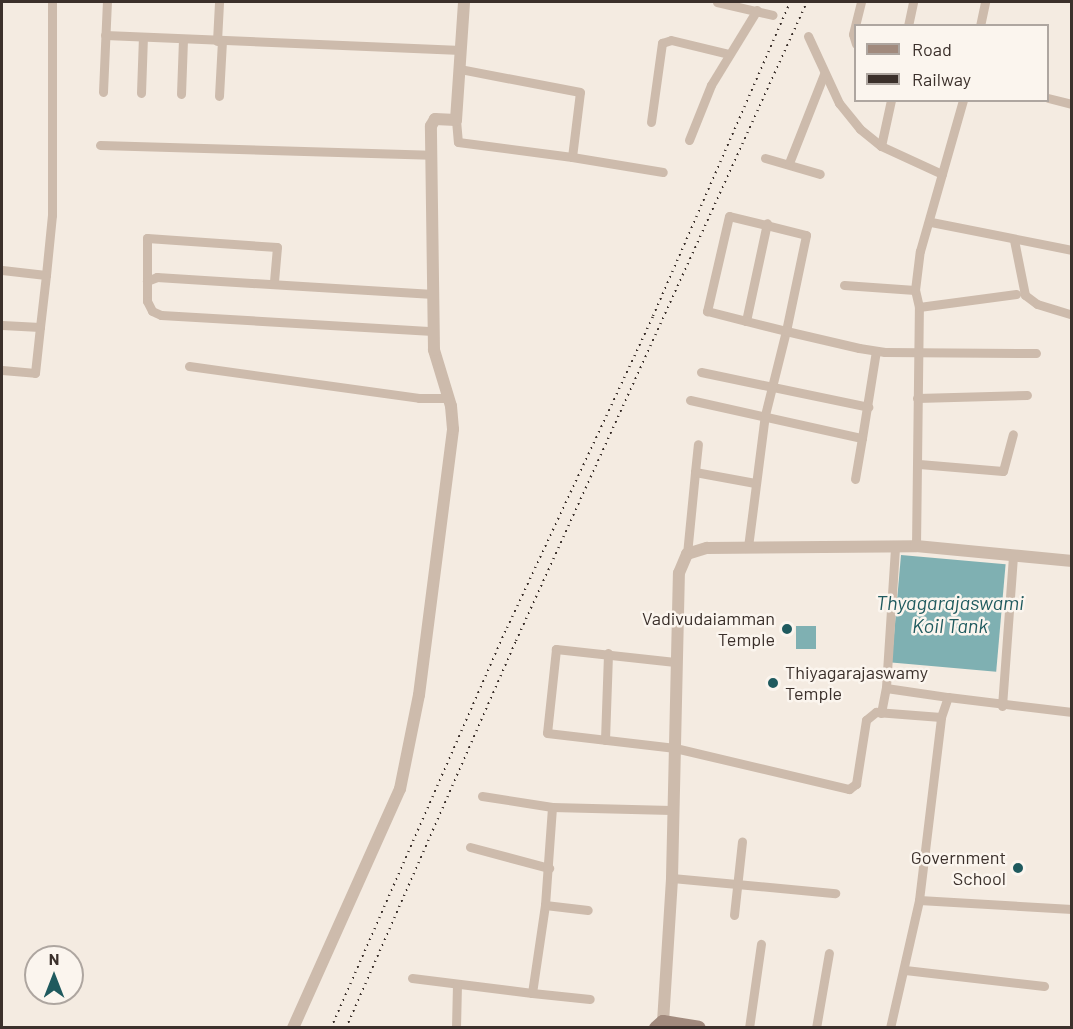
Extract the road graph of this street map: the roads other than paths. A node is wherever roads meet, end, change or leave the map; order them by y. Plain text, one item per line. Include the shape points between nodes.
1 (52, 2) edge
2 (107, 2) edge
3 (219, 2) edge
4 (464, 2) edge
5 (717, 2) edge
6 (861, 2) edge
7 (913, 2) edge
8 (985, 2) edge
9 (765, 9) edge
10 (856, 24) edge
11 (908, 24) edge
12 (980, 24) edge
13 (105, 35) junction
14 (808, 36) dead end
15 (143, 37) junction
16 (183, 39) junction
17 (219, 41) junction
18 (461, 50) junction
19 (729, 54) junction
20 (459, 69) junction
21 (824, 74) junction
22 (103, 92) dead end
23 (141, 93) dead end
24 (181, 94) dead end
25 (219, 96) dead end
26 (1049, 98) edge
27 (891, 102) edge
28 (962, 102) edge
29 (1071, 104) edge
30 (456, 120) junction
31 (651, 122) dead end
32 (689, 140) dead end
33 (100, 145) dead end
34 (881, 146) junction
35 (430, 156) junction
36 (572, 157) junction
37 (765, 158) dead end
38 (789, 163) junction
39 (663, 172) dead end
40 (820, 174) dead end
41 (942, 174) junction
42 (931, 222) junction
43 (767, 223) junction
44 (1014, 240) junction
45 (1071, 250) edge
46 (2, 270) edge
47 (46, 275) junction
48 (147, 281) junction
49 (274, 284) junction
50 (844, 285) dead end
51 (915, 290) junction
52 (433, 294) junction
53 (1016, 294) dead end
54 (919, 307) junction
55 (1071, 315) edge
56 (746, 321) junction
57 (2, 325) edge
58 (40, 327) junction
59 (433, 331) junction
60 (786, 331) junction
61 (876, 351) junction
62 (1036, 353) dead end
63 (918, 355) junction
64 (189, 366) dead end
65 (2, 370) edge
66 (701, 372) dead end
67 (772, 386) junction
68 (1027, 394) dead end
69 (448, 398) junction
70 (917, 398) junction
71 (690, 400) dead end
72 (868, 407) junction
73 (765, 415) junction
74 (1013, 434) dead end
75 (862, 438) junction
76 (698, 444) dead end
77 (919, 464) junction
78 (695, 472) junction
79 (855, 479) dead end
80 (755, 483) junction
81 (916, 546) junction
82 (748, 547) junction
83 (895, 548) junction
84 (687, 554) junction
85 (1013, 556) junction
86 (1071, 561) edge
87 (608, 653) junction
88 (675, 662) junction
89 (886, 688) junction
90 (948, 698) junction
91 (1002, 706) junction
92 (1071, 712) edge
93 (881, 713) junction
94 (941, 717) junction
95 (605, 740) junction
96 (675, 748) junction
97 (482, 796) dead end
98 (552, 807) junction
99 (671, 810) junction
100 (742, 841) dead end
101 (470, 847) dead end
102 (549, 868) junction
103 (672, 878) junction
104 (738, 884) junction
105 (835, 893) dead end
106 (919, 900) junction
107 (545, 904) junction
108 (1071, 909) edge
109 (588, 910) dead end
110 (734, 915) dead end
111 (761, 944) dead end
112 (829, 952) dead end
113 (905, 970) junction
114 (412, 978) dead end
115 (457, 984) junction
116 (1044, 986) dead end
117 (532, 993) junction
118 (590, 999) dead end
119 (659, 1025) edge
120 (293, 1028) edge
121 (456, 1028) edge
122 (699, 1028) edge
123 (749, 1028) edge
124 (816, 1028) edge
125 (890, 1028) edge

1 - 47 street via 52,215
2 - 13 street
3 - 17 street
4 - 18 street
5 - 9 street
6 - 10 street
7 - 11 street
8 - 12 street
9 - 19 street
13 - 15 street
13 - 22 street
14 - 21 street
15 - 16 street
15 - 23 street
16 - 17 street
16 - 24 street
17 - 18 street
17 - 25 street
18 - 20 street
19 - 31 street via 671,40 662,43
19 - 32 street via 702,103
20 - 30 street
20 - 36 street via 578,90
21 - 34 street via 838,103
21 - 38 street
26 - 29 street
27 - 34 street
28 - 41 street
30 - 35 street via 433,120
30 - 36 street via 458,142
33 - 35 street
34 - 41 street
35 - 52 street
36 - 39 street
37 - 38 street
38 - 40 street
41 - 42 street
42 - 44 street
42 - 51 street via 920,251
43 - 56 street
43 - 56 street via 729,216 707,311
43 - 60 street via 806,235
44 - 45 street
44 - 55 street via 1025,295 1037,304
46 - 47 street
47 - 58 street
48 - 49 street via 157,277
48 - 49 street via 147,238 277,247
48 - 59 street via 147,301 152,311 161,315
49 - 52 street
50 - 51 street
51 - 54 street
52 - 59 street
53 - 54 street
54 - 63 street
56 - 60 street
57 - 58 street
58 - 65 street via 35,373
59 - 69 street via 436,364
60 - 61 street
60 - 67 street
61 - 63 street
61 - 72 street
62 - 63 street
63 - 70 street
64 - 69 street via 419,398
66 - 67 street
67 - 72 street
67 - 73 street
68 - 70 street
69 - 120 street via 452,440 419,695 400,789
70 - 77 street
71 - 73 street
72 - 75 street
73 - 75 street
73 - 80 street
74 - 77 street via 1003,471
75 - 79 street
76 - 78 street
77 - 81 street
78 - 80 street
78 - 84 street
80 - 82 street
81 - 83 street
81 - 85 street
82 - 83 street
82 - 84 street via 706,548
83 - 89 street
84 - 88 street via 679,573
85 - 86 street
85 - 91 street
87 - 88 street
87 - 95 street
87 - 95 street via 556,649 546,730 550,735
88 - 96 street
89 - 90 street
89 - 93 street
90 - 91 street
90 - 94 street
91 - 92 street
93 - 94 street
93 - 96 street via 870,714 866,720 856,784 849,789
94 - 106 street
95 - 96 street
96 - 99 street
97 - 98 street
98 - 99 street
98 - 102 street
99 - 103 street
100 - 104 street
101 - 102 street
102 - 107 street
103 - 104 street
103 - 119 street
104 - 105 street
104 - 110 street
106 - 108 street
106 - 113 street
107 - 109 street
107 - 117 street
111 - 123 street
112 - 124 street
113 - 116 street
113 - 125 street
114 - 115 street
115 - 117 street
115 - 121 street
117 - 118 street
119 - 122 main road

